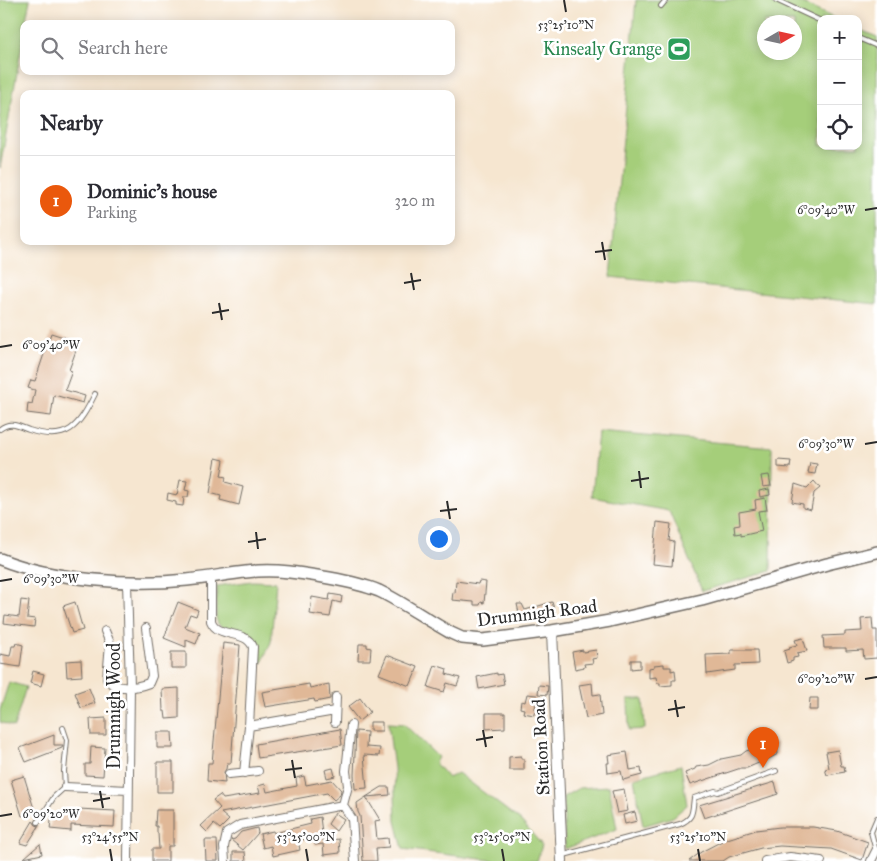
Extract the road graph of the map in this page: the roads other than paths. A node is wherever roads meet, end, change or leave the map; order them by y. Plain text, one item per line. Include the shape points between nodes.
1 (666, 0) edge
2 (776, 0) edge
3 (661, 6) dead end
4 (817, 18) edge
5 (862, 40) edge
6 (877, 46) edge
7 (95, 394) dead end
8 (0, 429) edge
9 (877, 552) edge
10 (1, 561) edge
11 (211, 576) junction
12 (127, 582) junction
13 (146, 628) dead end
14 (105, 631) dead end
15 (552, 631) junction
16 (130, 686) junction
17 (336, 697) dead end
18 (335, 711) junction
19 (335, 722) dead end
20 (351, 725) dead end
21 (249, 726) junction
22 (63, 728) dead end
23 (776, 771) dead end
24 (244, 772) junction
25 (258, 772) dead end
26 (229, 774) dead end
27 (65, 787) junction
28 (128, 790) junction
29 (343, 805) junction
30 (877, 818) edge
31 (38, 822) dead end
32 (876, 850) edge
33 (562, 858) edge
34 (128, 861) edge
35 (226, 861) edge
36 (355, 861) edge
37 (765, 861) edge
38 (822, 861) edge
39 (871, 861) edge

1 - 3 lane
2 - 4 lane
5 - 6 lane
7 - 8 lane via 85,414 61,434 46,434 18,425 6,425
9 - 15 main road, Drumnigh Road via 702,600
10 - 12 main road, Drumnigh Road via 68,577
11 - 12 main road, Drumnigh Road
11 - 15 main road, Drumnigh Road via 278,571 353,584 378,591 462,638 483,640
11 - 21 street via 213,626 246,638 253,647
12 - 16 street, Drumnigh Wood
13 - 16 street via 152,676 149,682
14 - 16 street via 110,643 108,679 117,686
15 - 33 street, Station Road
16 - 28 street, Drumnigh Wood
17 - 18 street
18 - 19 street
18 - 21 street
20 - 29 street via 346,771 348,786
21 - 24 street
22 - 27 lane via 67,740
23 - 33 lane via 694,798 689,820 680,824
24 - 25 street
24 - 26 street
27 - 28 street
27 - 31 lane via 54,797
28 - 34 street, Drumnigh Wood
29 - 35 street via 240,825 227,833
29 - 36 street via 352,819
30 - 32 lane via 871,832
32 - 39 street
37 - 38 street via 790,858

